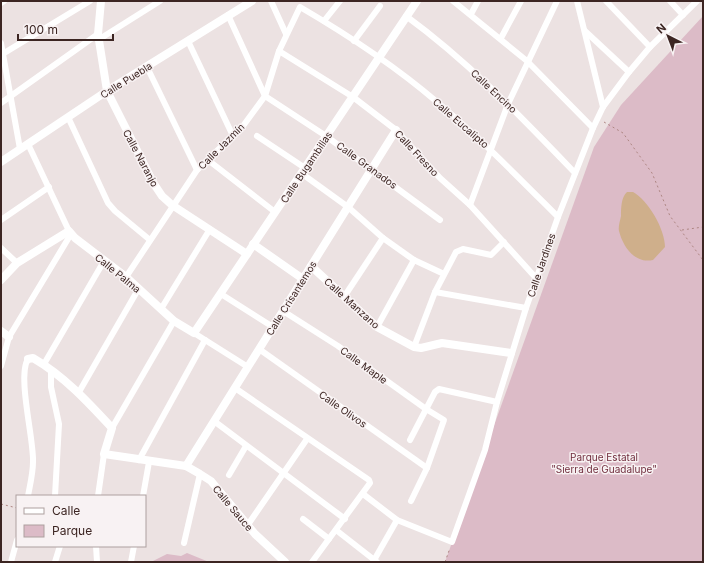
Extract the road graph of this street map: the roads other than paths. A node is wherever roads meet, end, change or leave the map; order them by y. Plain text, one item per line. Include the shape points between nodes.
1 (4, 1) edge
2 (90, 1) edge
3 (100, 1) edge
4 (160, 1) edge
5 (252, 1) edge
6 (271, 1) edge
7 (340, 1) edge
8 (417, 1) edge
9 (453, 1) edge
10 (478, 1) edge
11 (521, 1) edge
12 (557, 1) edge
13 (577, 1) edge
14 (606, 1) edge
15 (670, 1) edge
16 (697, 1) edge
17 (1, 3) edge
18 (380, 6) dead end
19 (300, 7) joint
20 (471, 14) junction
21 (683, 15) junction
22 (228, 16) junction
23 (406, 16) junction
24 (324, 21) junction
25 (585, 31) junction
26 (286, 34) junction
27 (98, 37) junction
28 (501, 38) junction
29 (188, 41) junction
30 (354, 41) junction
31 (1, 43) edge
32 (650, 47) junction
33 (279, 51) junction
34 (2, 55) edge
35 (379, 57) junction
36 (527, 61) junction
37 (147, 67) junction
38 (629, 72) junction
39 (107, 92) junction
40 (265, 96) junction
41 (10, 97) junction
42 (353, 97) junction
43 (1, 103) edge
44 (508, 104) junction
45 (603, 107) junction
46 (68, 117) junction
47 (593, 128) junction
48 (396, 130) junction
49 (233, 136) junction
50 (257, 136) dead end
51 (326, 136) junction
52 (28, 144) junction
53 (20, 149) junction
54 (490, 149) junction
55 (208, 160) junction
56 (1, 162) edge
57 (372, 169) junction
58 (197, 170) junction
59 (303, 171) junction
60 (575, 173) junction
61 (49, 187) junction
62 (172, 205) junction
63 (470, 205) junction
64 (348, 207) junction
65 (275, 212) junction
66 (558, 217) junction
67 (1, 220) edge
68 (440, 220) dead end
69 (210, 229) junction
70 (70, 233) junction
71 (383, 238) junction
72 (150, 240) junction
73 (504, 242) junction
74 (253, 244) junction
75 (1, 248) edge
76 (247, 254) junction
77 (414, 260) junction
78 (104, 261) junction
79 (17, 263) junction
80 (311, 266) junction
81 (444, 274) junction
82 (126, 277) junction
83 (536, 278) junction
84 (303, 279) junction
85 (1, 280) edge
86 (139, 288) junction
87 (435, 292) junction
88 (221, 294) junction
89 (344, 297) junction
90 (526, 308) junction
91 (161, 309) junction
92 (283, 311) junction
93 (174, 321) junction
94 (273, 327) junction
95 (377, 327) junction
96 (1, 331) edge
97 (194, 333) junction
98 (9, 338) junction
99 (205, 340) junction
100 (414, 347) junction
101 (259, 349) junction
102 (511, 353) junction
103 (28, 359) joint
104 (44, 364) junction
105 (1, 366) edge
106 (248, 367) junction
107 (51, 370) junction
108 (235, 388) junction
109 (79, 392) junction
110 (497, 402) junction
111 (426, 409) junction
112 (214, 422) junction
113 (112, 428) junction
114 (307, 439) junction
115 (410, 440) dead end
116 (246, 446) junction
117 (104, 454) junction
118 (139, 460) junction
119 (149, 462) junction
120 (186, 466) junction
121 (427, 468) junction
122 (200, 474) junction
123 (283, 474) junction
124 (229, 475) dead end
125 (362, 494) junction
126 (28, 495) edge
127 (55, 495) edge
128 (98, 495) edge
129 (143, 495) edge
130 (411, 501) dead end
131 (344, 518) junction
132 (303, 519) dead end
133 (397, 520) junction
134 (247, 526) junction
135 (336, 530) junction
136 (329, 539) junction
137 (184, 542) dead end
138 (16, 544) edge
139 (60, 547) edge
140 (96, 547) edge
141 (134, 547) edge
142 (11, 562) edge
143 (55, 562) edge
144 (97, 562) edge
145 (131, 562) edge
146 (285, 562) edge
147 (312, 562) edge
148 (375, 562) edge

1 - 17 street
2 - 34 street
3 - 27 street, Calle Naranjo
4 - 27 street
5 - 22 street, Calle Puebla
6 - 26 street
7 - 24 street
8 - 23 street, Calle Bugambilias
9 - 20 street
10 - 20 street
11 - 28 street
12 - 36 street
13 - 25 street
14 - 32 street
15 - 21 street
16 - 21 street, Calle Jardines
18 - 30 street
19 - 24 street, Calle Eucalipto
19 - 26 street, Calle Jazmín
20 - 28 street
21 - 32 street, Calle Jardines
22 - 29 street, Calle Puebla
22 - 40 street
23 - 35 street, Calle Bugambilias
23 - 44 street, Calle Encino via 440,40
24 - 30 street, Calle Eucalipto
25 - 38 street
25 - 45 street
26 - 33 street, Calle Jazmín
27 - 39 street, Calle Naranjo
27 - 41 street
28 - 36 street
29 - 37 street, Calle Puebla
29 - 49 street
30 - 35 street, Calle Eucalipto
31 - 34 street
32 - 38 street, Calle Jardines
33 - 40 street, Calle Jazmín
33 - 42 street, Calle Fresno
34 - 41 street
35 - 42 street, Calle Bugambilias
35 - 54 street, Calle Eucalipto via 436,101
36 - 44 street
36 - 47 street
37 - 39 street, Calle Puebla
37 - 58 street
38 - 45 street, Calle Jardines
39 - 46 street, Calle Puebla
39 - 62 street, Calle Naranjo via 154,184
40 - 49 street, Calle Jazmín
40 - 51 street, Calle Granados
41 - 43 street
41 - 53 street
42 - 48 street, Calle Fresno
42 - 51 street, Calle Bugambilias
44 - 54 street
44 - 60 street, Calle Encino
45 - 47 street, Calle Jardines
46 - 52 street, Calle Puebla
46 - 72 street via 108,203
47 - 60 street, Calle Jardines
48 - 57 street, Calle Crisantemos
48 - 63 street, Calle Fresno via 440,178
49 - 55 street, Calle Jazmín
50 - 59 street
51 - 57 street, Calle Granados
51 - 59 street, Calle Bugambilias
52 - 53 street, Calle Puebla
52 - 61 street, Calle Palma
53 - 56 street, Calle Puebla
54 - 63 street
54 - 66 street, Calle Eucalipto
55 - 58 street, Calle Jazmín
55 - 65 street
57 - 64 street, Calle Crisantemos
57 - 68 street, Calle Granados
58 - 62 street, Calle Jazmín
59 - 64 street
59 - 65 street, Calle Bugambilias
60 - 66 street, Calle Jardines
61 - 67 street
61 - 70 street, Calle Palma
62 - 69 street, Calle Naranjo
62 - 72 street, Calle Jazmín
63 - 73 street, Calle Fresno
64 - 71 street
64 - 80 street, Calle Crisantemos
65 - 74 street, Calle Bugambilias
66 - 83 street, Calle Jardines
69 - 76 street, Calle Naranjo
69 - 91 street
70 - 78 street, Calle Palma
70 - 79 street
70 - 98 street
71 - 77 street
71 - 89 street
72 - 82 street, Calle Jazmín
73 - 81 street via 491,256 459,249
73 - 83 street, Calle Fresno
74 - 76 street, Calle Bugambilias
74 - 84 street
75 - 79 street
76 - 88 street, Calle Bugambilias
77 - 81 street
77 - 95 street
78 - 82 street, Calle Palma
78 - 104 street
79 - 85 street
80 - 84 street, Calle Crisantemos
80 - 89 street, Calle Manzano
81 - 87 street
82 - 86 street, Calle Palma
83 - 90 street, Calle Jardines
84 - 92 street, Calle Crisantemos
86 - 91 street, Calle Palma
86 - 109 street
87 - 90 street
87 - 100 street
88 - 94 street
88 - 97 street, Calle Bugambilias
89 - 95 street, Calle Manzano
90 - 102 street, Calle Jardines
91 - 93 street, Calle Palma
92 - 94 street, Calle Crisantemos
92 - 111 street, Calle Maple via 338,346
93 - 97 street, Calle Palma
93 - 113 street
94 - 101 street, Calle Crisantemos
95 - 100 street, Calle Manzano
96 - 98 street
97 - 99 street, Calle Palma
98 - 105 street
99 - 106 street, Calle Palma
99 - 118 street
100 - 102 street via 442,343
101 - 106 street, Calle Crisantemos
101 - 121 street, Calle Olivos
102 - 110 street, Calle Jardines
103 - 104 street via 33,358
103 - 126 street via 25,386 33,463
104 - 107 street
106 - 108 street, Calle Crisantemos
107 - 109 street
107 - 127 street via 51,387 59,424
108 - 112 street, Calle Crisantemos
108 - 114 street
109 - 113 street
110 - 111 street via 439,389
110 - 133 street, Calle Jardines via 485,450 452,542
111 - 115 street
111 - 121 street, Calle Maple via 444,420
112 - 116 street
112 - 120 street, Calle Crisantemos
113 - 117 street
114 - 123 street
114 - 125 street via 368,480 370,483
116 - 123 street
116 - 124 street
117 - 118 street, Calle Sauce
117 - 128 street
118 - 119 street, Calle Sauce
119 - 120 street, Calle Sauce
119 - 129 street
120 - 122 street, Calle Sauce
121 - 130 street
122 - 134 street, Calle Sauce via 211,481
122 - 137 street
123 - 131 street
123 - 134 street
125 - 131 street
125 - 133 street
131 - 135 street
132 - 136 street
133 - 148 street
134 - 146 street, Calle Sauce
135 - 136 street
135 - 148 street
136 - 147 street
138 - 142 street
139 - 143 street
140 - 144 street
141 - 145 street

